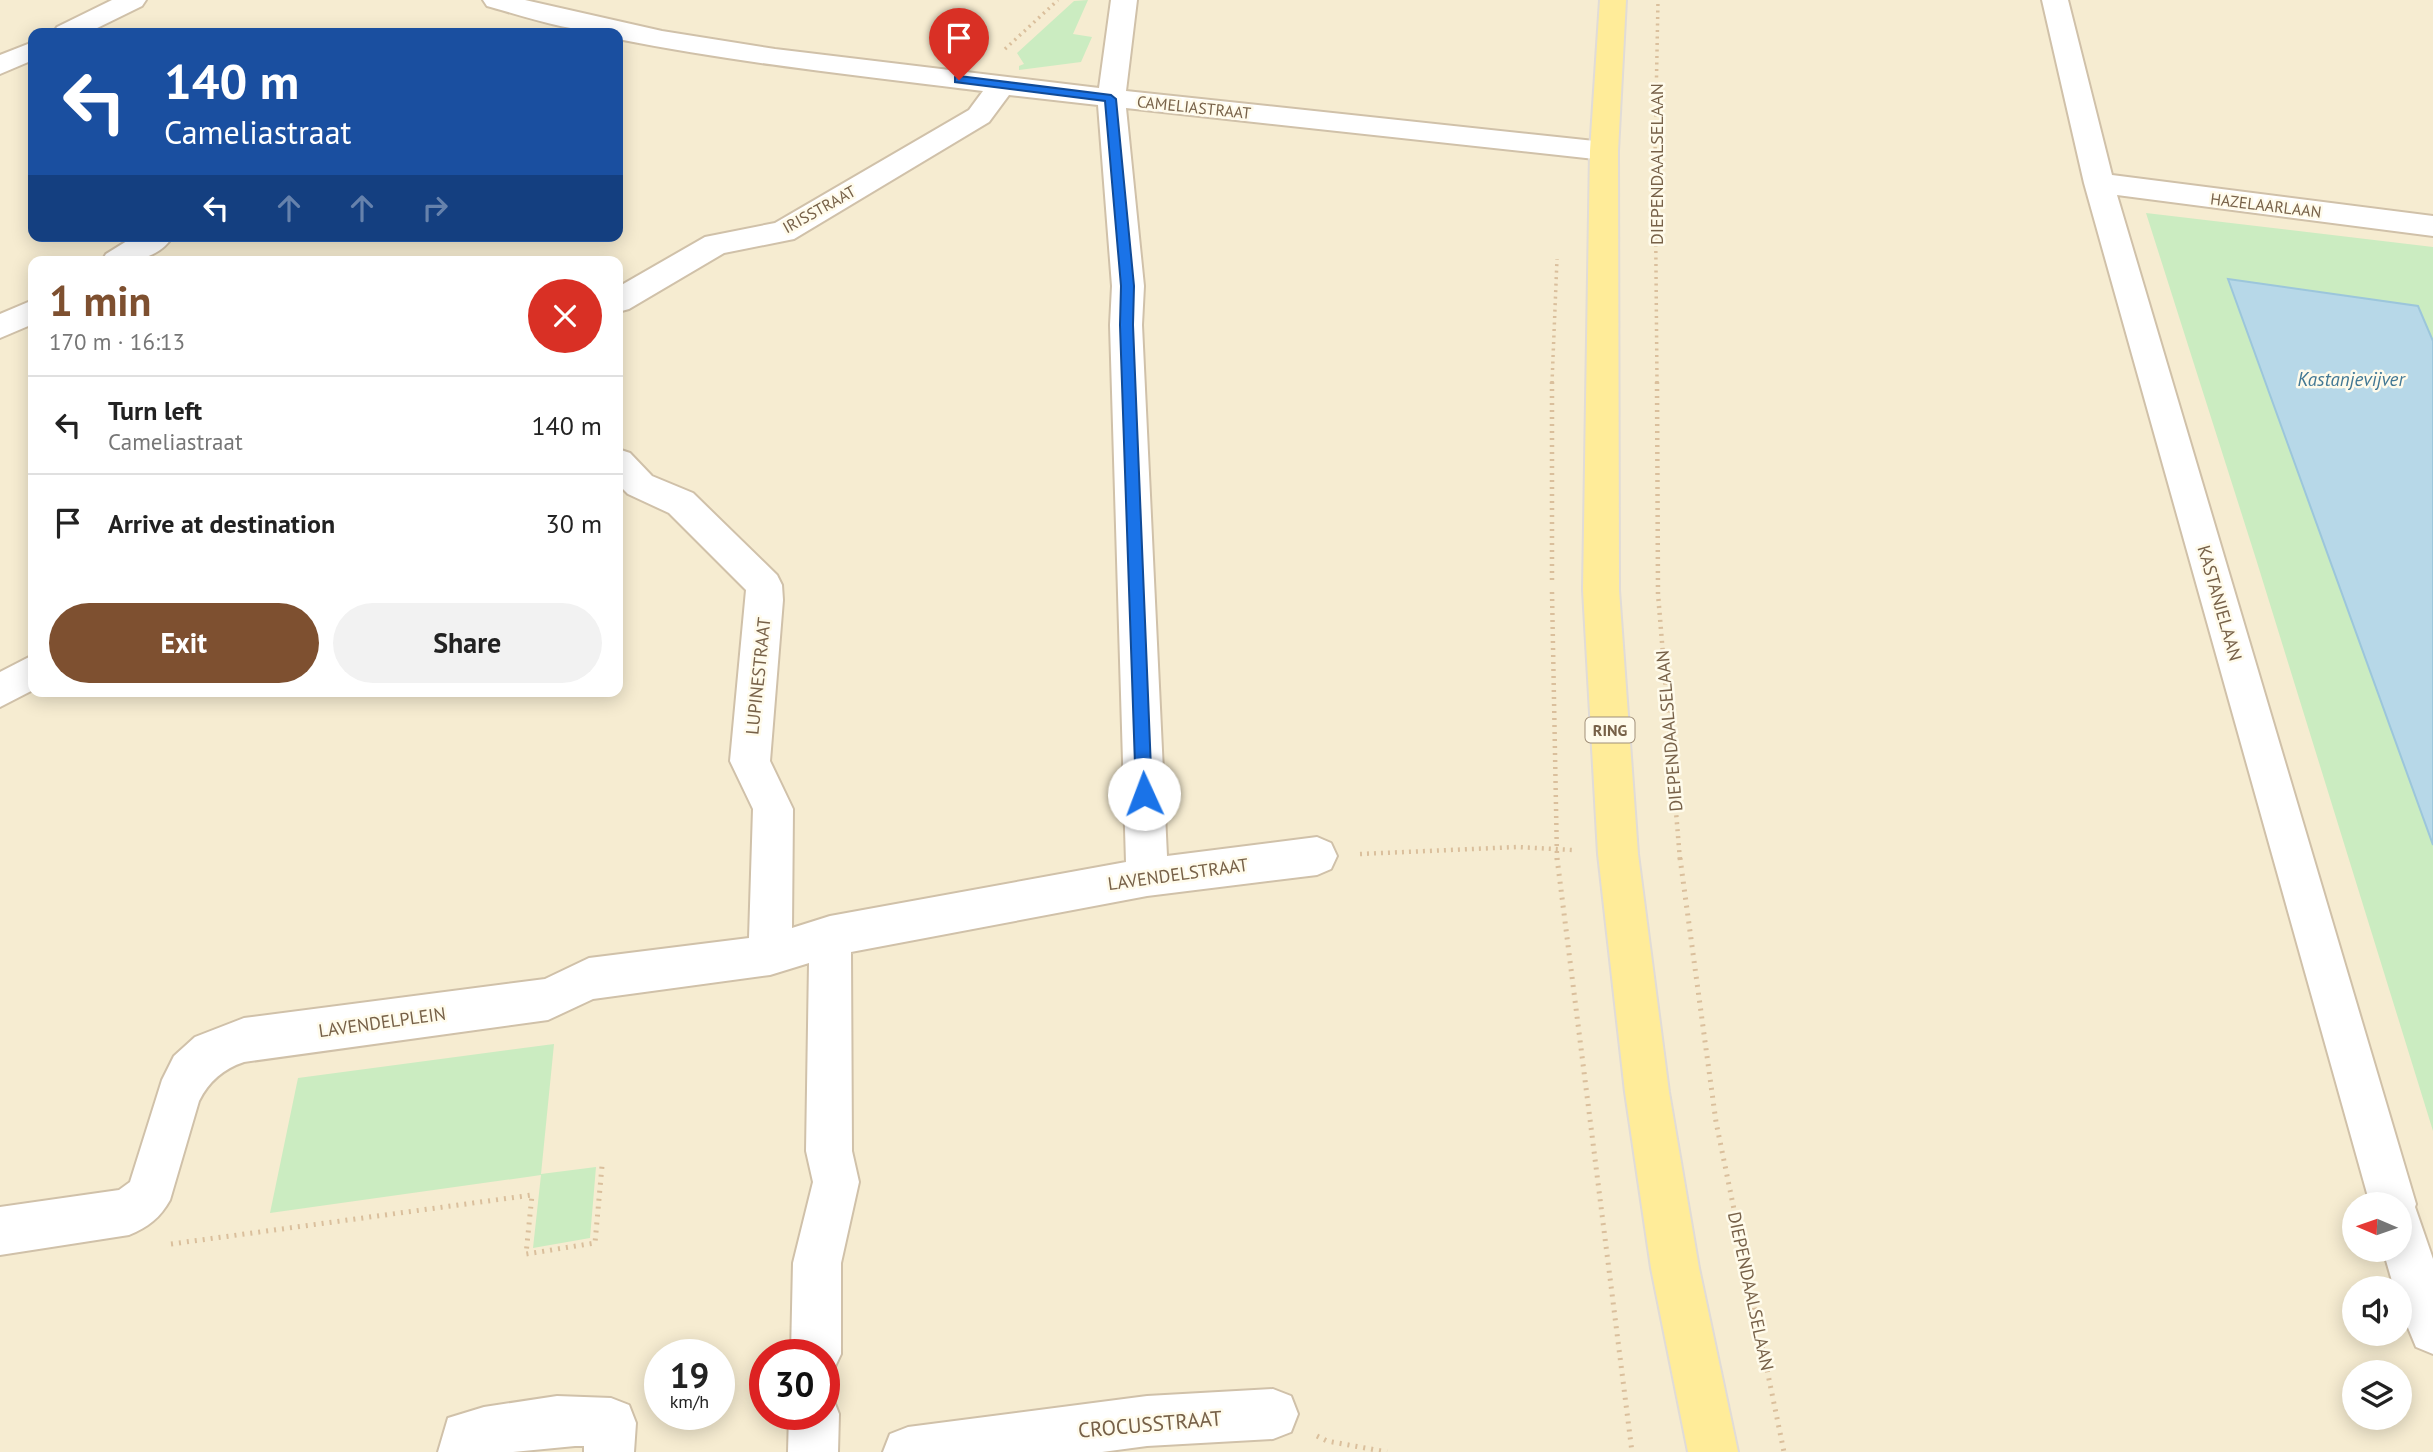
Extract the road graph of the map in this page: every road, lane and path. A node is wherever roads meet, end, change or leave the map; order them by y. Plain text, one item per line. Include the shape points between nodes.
1 (133, 0) edge
2 (496, 0) edge
3 (1059, 0) edge
4 (1124, 0) edge
5 (1613, 0) edge
6 (1658, 0) edge
7 (2055, 0) edge
8 (76, 28) edge
9 (590, 28) edge
10 (623, 33) edge
11 (28, 52) edge
12 (1003, 52) dead end
13 (0, 66) edge
14 (1002, 85) junction
15 (1111, 99) junction
16 (1604, 151) junction
17 (2099, 183) junction
18 (2433, 226) edge
19 (148, 242) edge
20 (125, 256) edge
21 (623, 297) edge
22 (28, 313) edge
23 (0, 327) edge
24 (623, 467) edge
25 (28, 674) edge
26 (0, 691) edge
27 (1581, 850) dead end
28 (1317, 856) joint
29 (1147, 877) junction
30 (831, 936) junction
31 (770, 955) junction
32 (602, 1167) dead end
33 (2390, 1192) edge
34 (0, 1231) edge
35 (160, 1245) dead end
36 (2412, 1262) edge
37 (2429, 1313) edge
38 (816, 1339) edge
39 (1273, 1414) joint
40 (814, 1430) edge
41 (463, 1452) edge
42 (609, 1452) edge
43 (813, 1452) edge
44 (908, 1452) edge
45 (1387, 1452) edge
46 (1713, 1452) edge
47 (1784, 1452) edge

1 - 8 street
2 - 9 street, CAMELIASTRAAT via 516,17
3 - 12 path
4 - 15 street
5 - 16 main road, RING
6 - 47 path, DIEPENDAALSELAAN via 1658,594 1679,844 1716,1122
7 - 17 street, KASTANJELAAN
10 - 14 street, CAMELIASTRAAT
11 - 13 street
14 - 15 street, CAMELIASTRAAT
14 - 21 street, IRISSTRAAT via 979,117 783,232 716,244
15 - 16 street, CAMELIASTRAAT
15 - 29 street via 1128,286
16 - 46 main road, RING via 1601,590 1618,854 1647,1092 1673,1254
17 - 18 street, HAZELAARLAAN
17 - 33 street, KASTANJELAAN
19 - 20 street
22 - 23 street
24 - 31 street, LUPINESTRAAT via 640,485 681,503 764,585 750,761 774,809
25 - 26 street
27 - 28 path via 1517,847
28 - 29 street, LAVENDELSTRAAT
29 - 30 street, LAVENDELSTRAAT
30 - 31 street, LAVENDELSTRAAT
30 - 38 street via 829,1151 836,1182 817,1263
31 - 34 street, LAVENDELPLEIN via 589,979 548,999 244,1040 211,1052 190,1072 178,1096 154,1184 129,1212
32 - 35 path via 595,1243 526,1254 531,1195
36 - 37 street
39 - 44 street, CROCUSSTRAAT via 1147,1421
39 - 45 path via 1327,1441
40 - 43 street
41 - 42 street via 466,1436 584,1419 611,1423

